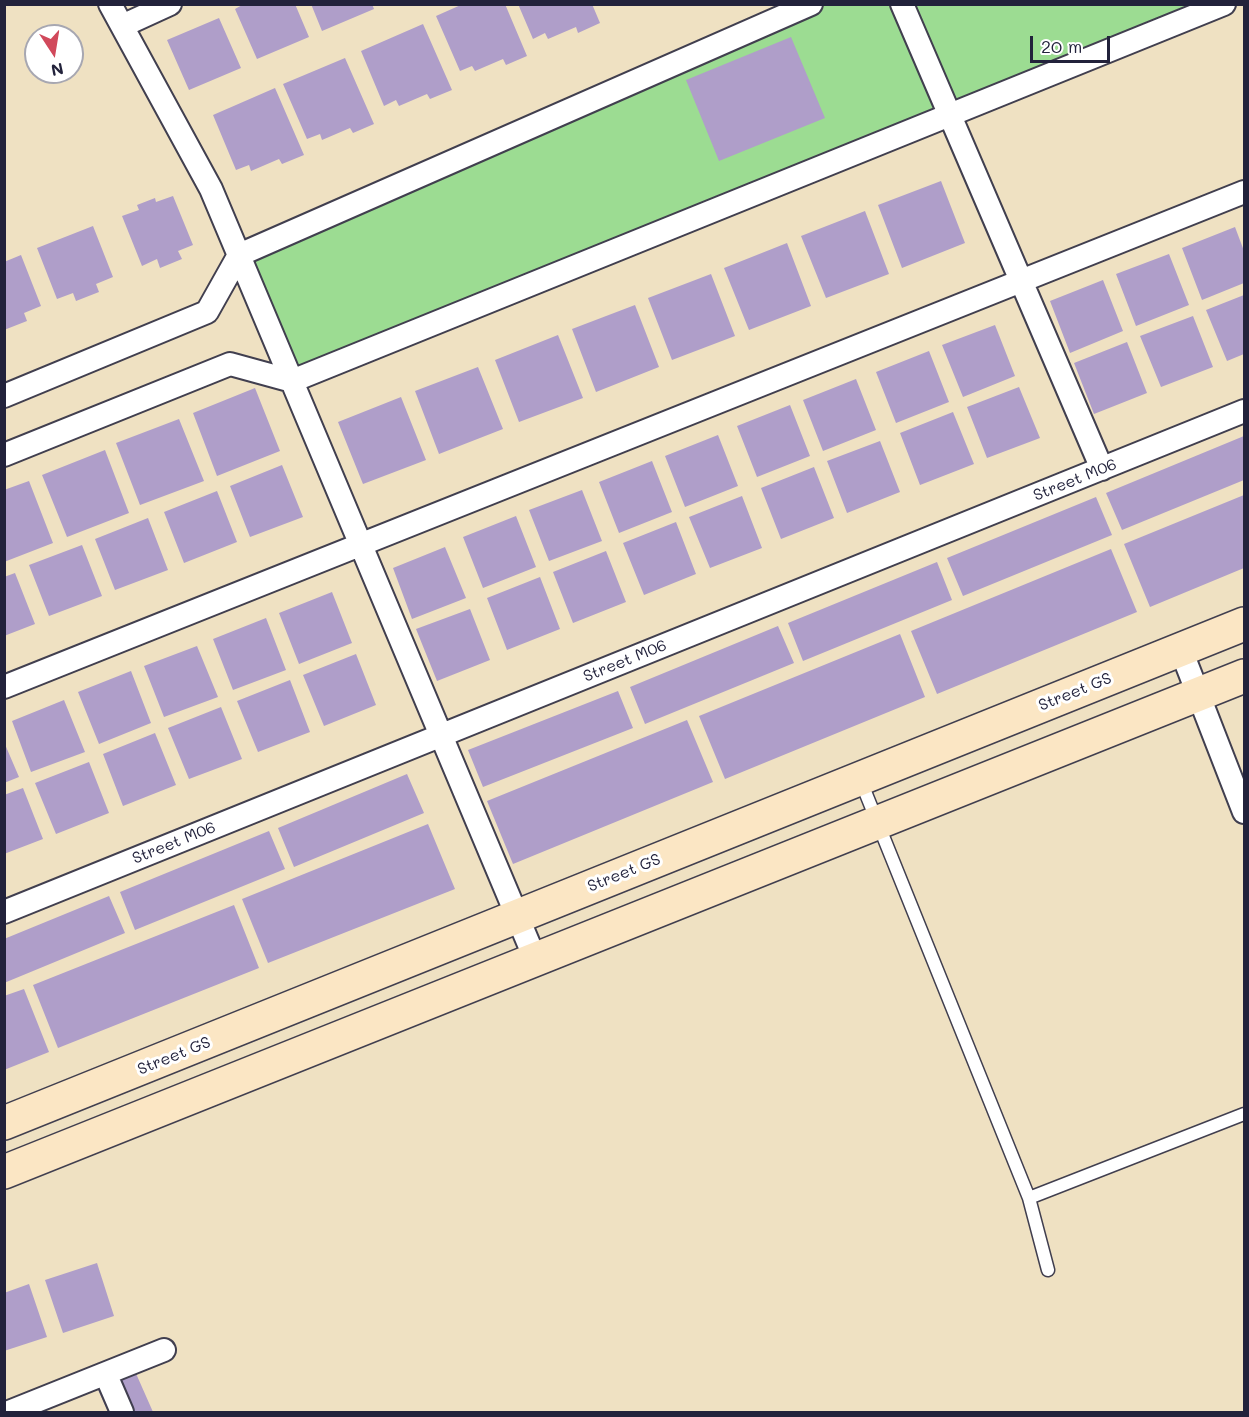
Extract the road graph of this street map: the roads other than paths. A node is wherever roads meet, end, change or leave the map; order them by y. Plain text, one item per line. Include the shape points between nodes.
1 (110, 4) edge
2 (170, 4) edge
3 (811, 4) edge
4 (902, 4) edge
5 (1224, 4) edge
6 (122, 26) junction
7 (950, 115) junction
8 (1245, 192) edge
9 (239, 255) junction
10 (1022, 281) junction
11 (292, 381) junction
12 (4, 396) edge
13 (1245, 411) edge
14 (4, 455) edge
15 (1102, 469) junction
16 (361, 546) junction
17 (1245, 624) edge
18 (1181, 650) junction
19 (1245, 676) edge
20 (4, 687) edge
21 (1198, 695) junction
22 (440, 736) junction
23 (860, 778) junction
24 (1245, 812) edge
25 (877, 824) junction
26 (4, 912) edge
27 (516, 916) junction
28 (536, 961) junction
29 (214, 1040) junction
30 (230, 1082) junction
31 (1245, 1114) edge
32 (4, 1123) edge
33 (4, 1172) edge
34 (1029, 1198) junction
35 (1048, 1270) dead end
36 (164, 1350) dead end
37 (106, 1375) junction
38 (9, 1413) edge
39 (122, 1413) edge

1 - 6 street
2 - 6 street
3 - 9 street
4 - 7 street
5 - 7 street
6 - 9 street via 211,189
7 - 10 street
7 - 11 street
8 - 10 street
9 - 11 street
9 - 12 street via 207,312
10 - 15 street
10 - 16 street
11 - 14 street via 230,364
11 - 16 street
13 - 15 street, Street M06
15 - 22 street, Street M06
16 - 20 street
16 - 22 street
17 - 18 street, Street GS
18 - 21 street
18 - 23 street, Street GS
19 - 21 street
21 - 24 street
21 - 25 street
22 - 26 street, Street M06
22 - 27 street
23 - 25 lane
23 - 27 street, Street GS
25 - 28 street
25 - 34 lane
27 - 28 street
27 - 29 street, Street GS
28 - 30 street
29 - 30 street
29 - 32 street, Street GS
30 - 33 street
31 - 34 lane
34 - 35 lane
36 - 37 street
37 - 38 street
37 - 39 street

